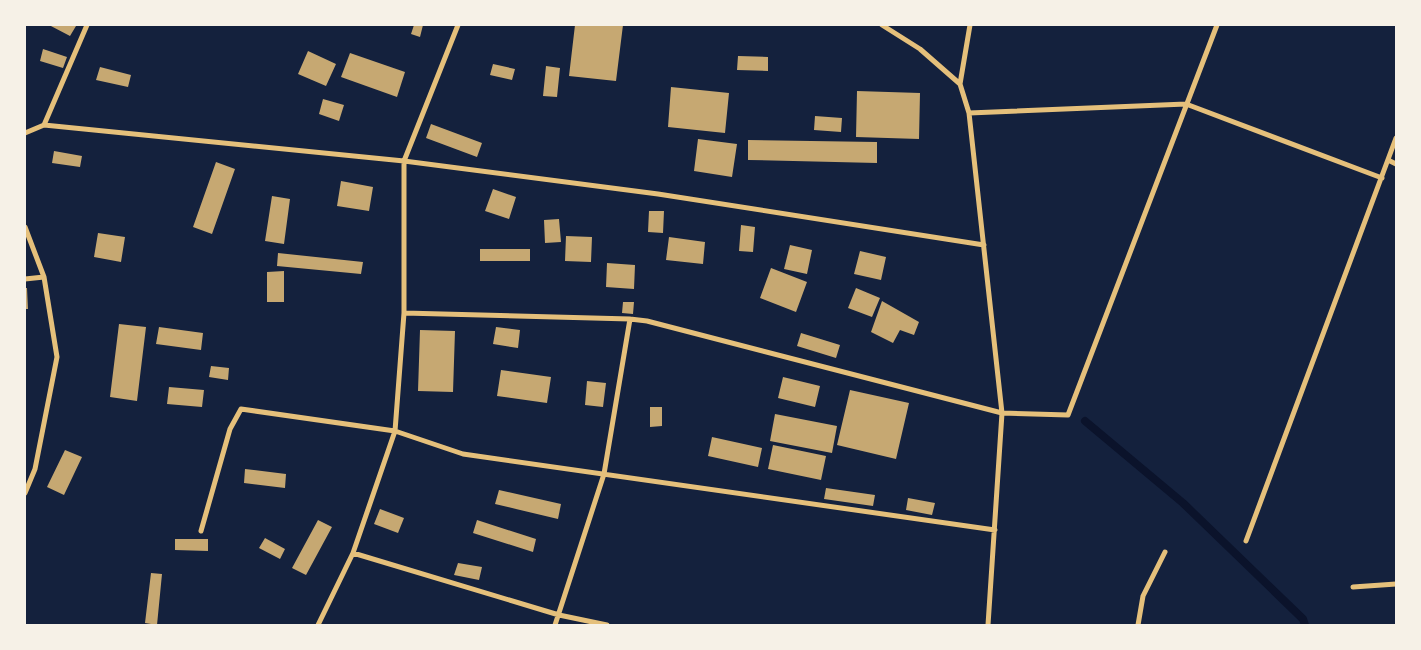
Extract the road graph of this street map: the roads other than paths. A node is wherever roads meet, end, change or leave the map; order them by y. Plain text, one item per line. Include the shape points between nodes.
1 (87, 25) edge
2 (458, 25) edge
3 (882, 25) edge
4 (970, 25) edge
5 (1216, 25) edge
6 (960, 84) junction
7 (1186, 104) junction
8 (969, 113) junction
9 (44, 125) junction
10 (25, 133) edge
11 (1396, 138) edge
12 (404, 160) junction
13 (1388, 160) junction
14 (1396, 164) edge
15 (1382, 178) junction
16 (25, 227) edge
17 (984, 245) junction
18 (44, 276) junction
19 (25, 279) edge
20 (404, 313) junction
21 (630, 319) junction
22 (1002, 412) junction
23 (395, 431) junction
24 (604, 474) junction
25 (25, 493) edge
26 (994, 530) junction
27 (201, 531) dead end
28 (1246, 541) dead end
29 (1165, 552) dead end
30 (353, 553) junction
31 (1396, 584) edge
32 (1353, 587) dead end
33 (559, 616) junction
34 (318, 625) edge
35 (555, 625) edge
36 (607, 625) edge
37 (988, 625) edge
38 (1138, 625) edge

1 - 9 street
2 - 12 street
3 - 6 street via 920,48
4 - 6 street
5 - 7 street
6 - 8 street
7 - 8 street
7 - 15 street
7 - 22 street via 1068,415
8 - 17 street
9 - 10 street
9 - 12 street
11 - 13 street
12 - 17 street via 658,194
12 - 20 street
13 - 14 street
13 - 15 street
15 - 28 street
16 - 18 street
17 - 22 street
18 - 19 street
18 - 25 street via 57,357 35,469
20 - 21 street
20 - 23 street
21 - 22 street
21 - 24 street
22 - 26 street
23 - 24 street via 463,454
23 - 27 street via 241,409 230,429
23 - 30 street
24 - 26 street
24 - 33 street
26 - 37 street
29 - 38 street via 1143,596
30 - 33 street
30 - 34 street
31 - 32 street
33 - 35 street
33 - 36 street

